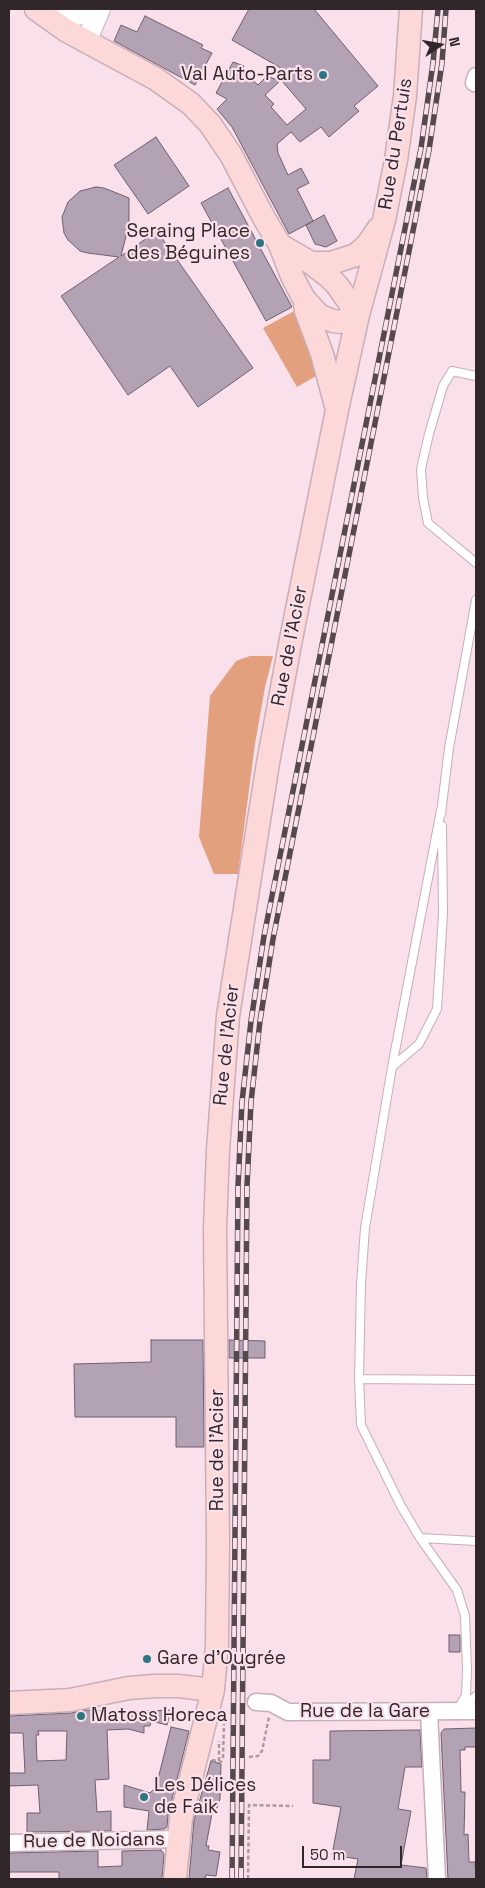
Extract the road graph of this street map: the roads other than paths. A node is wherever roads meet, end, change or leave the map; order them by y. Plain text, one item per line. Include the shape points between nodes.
1 (90, 9) edge
2 (100, 9) edge
3 (411, 9) edge
4 (40, 12) edge
5 (86, 42) junction
6 (384, 220) junction
7 (280, 245) junction
8 (311, 262) junction
9 (304, 300) junction
10 (358, 315) junction
11 (476, 376) edge
12 (337, 410) junction
13 (476, 563) edge
14 (476, 600) edge
15 (441, 810) junction
16 (392, 1067) junction
17 (358, 1379) junction
18 (476, 1380) edge
19 (420, 1538) junction
20 (476, 1541) edge
21 (213, 1690) junction
22 (476, 1696) edge
23 (263, 1702) road end
24 (9, 1703) edge
25 (457, 1711) junction
26 (429, 1712) junction
27 (476, 1712) edge
28 (178, 1839) junction
29 (9, 1843) edge
30 (175, 1879) edge
31 (437, 1879) edge

1 - 4 street via 69,17
2 - 5 street
3 - 6 main road, Rue du Pertuis via 401,130
4 - 5 main road
5 - 7 main road via 156,79 200,113 231,154
6 - 8 main road via 356,255 331,263
6 - 10 main road, Rue du Pertuis
7 - 8 main road
7 - 9 main road
8 - 10 main road via 337,284
9 - 10 main road via 320,316 333,321 340,322
9 - 12 main road
10 - 12 main road, Rue de l'Acier
11 - 13 lane via 452,371 444,386 421,470 428,523
12 - 21 main road, Rue de l'Acier via 268,763 228,1016 216,1228 218,1542
14 - 15 lane
15 - 16 lane
15 - 16 lane via 443,914 437,1010 419,1044
16 - 17 lane via 365,1228
17 - 18 lane
17 - 19 lane via 361,1425
19 - 20 lane
19 - 25 lane via 458,1590 465,1616 466,1695
21 - 24 main road via 154,1686 70,1700
21 - 28 main road, Rue de l'Acier
22 - 25 lane
23 - 26 street, Rue de la Gare via 288,1712
25 - 26 street, Rue de la Gare
25 - 27 street, Rue de la Gare
26 - 31 street
28 - 29 street, Rue de Noidans
28 - 30 main road, Rue de l'Acier

